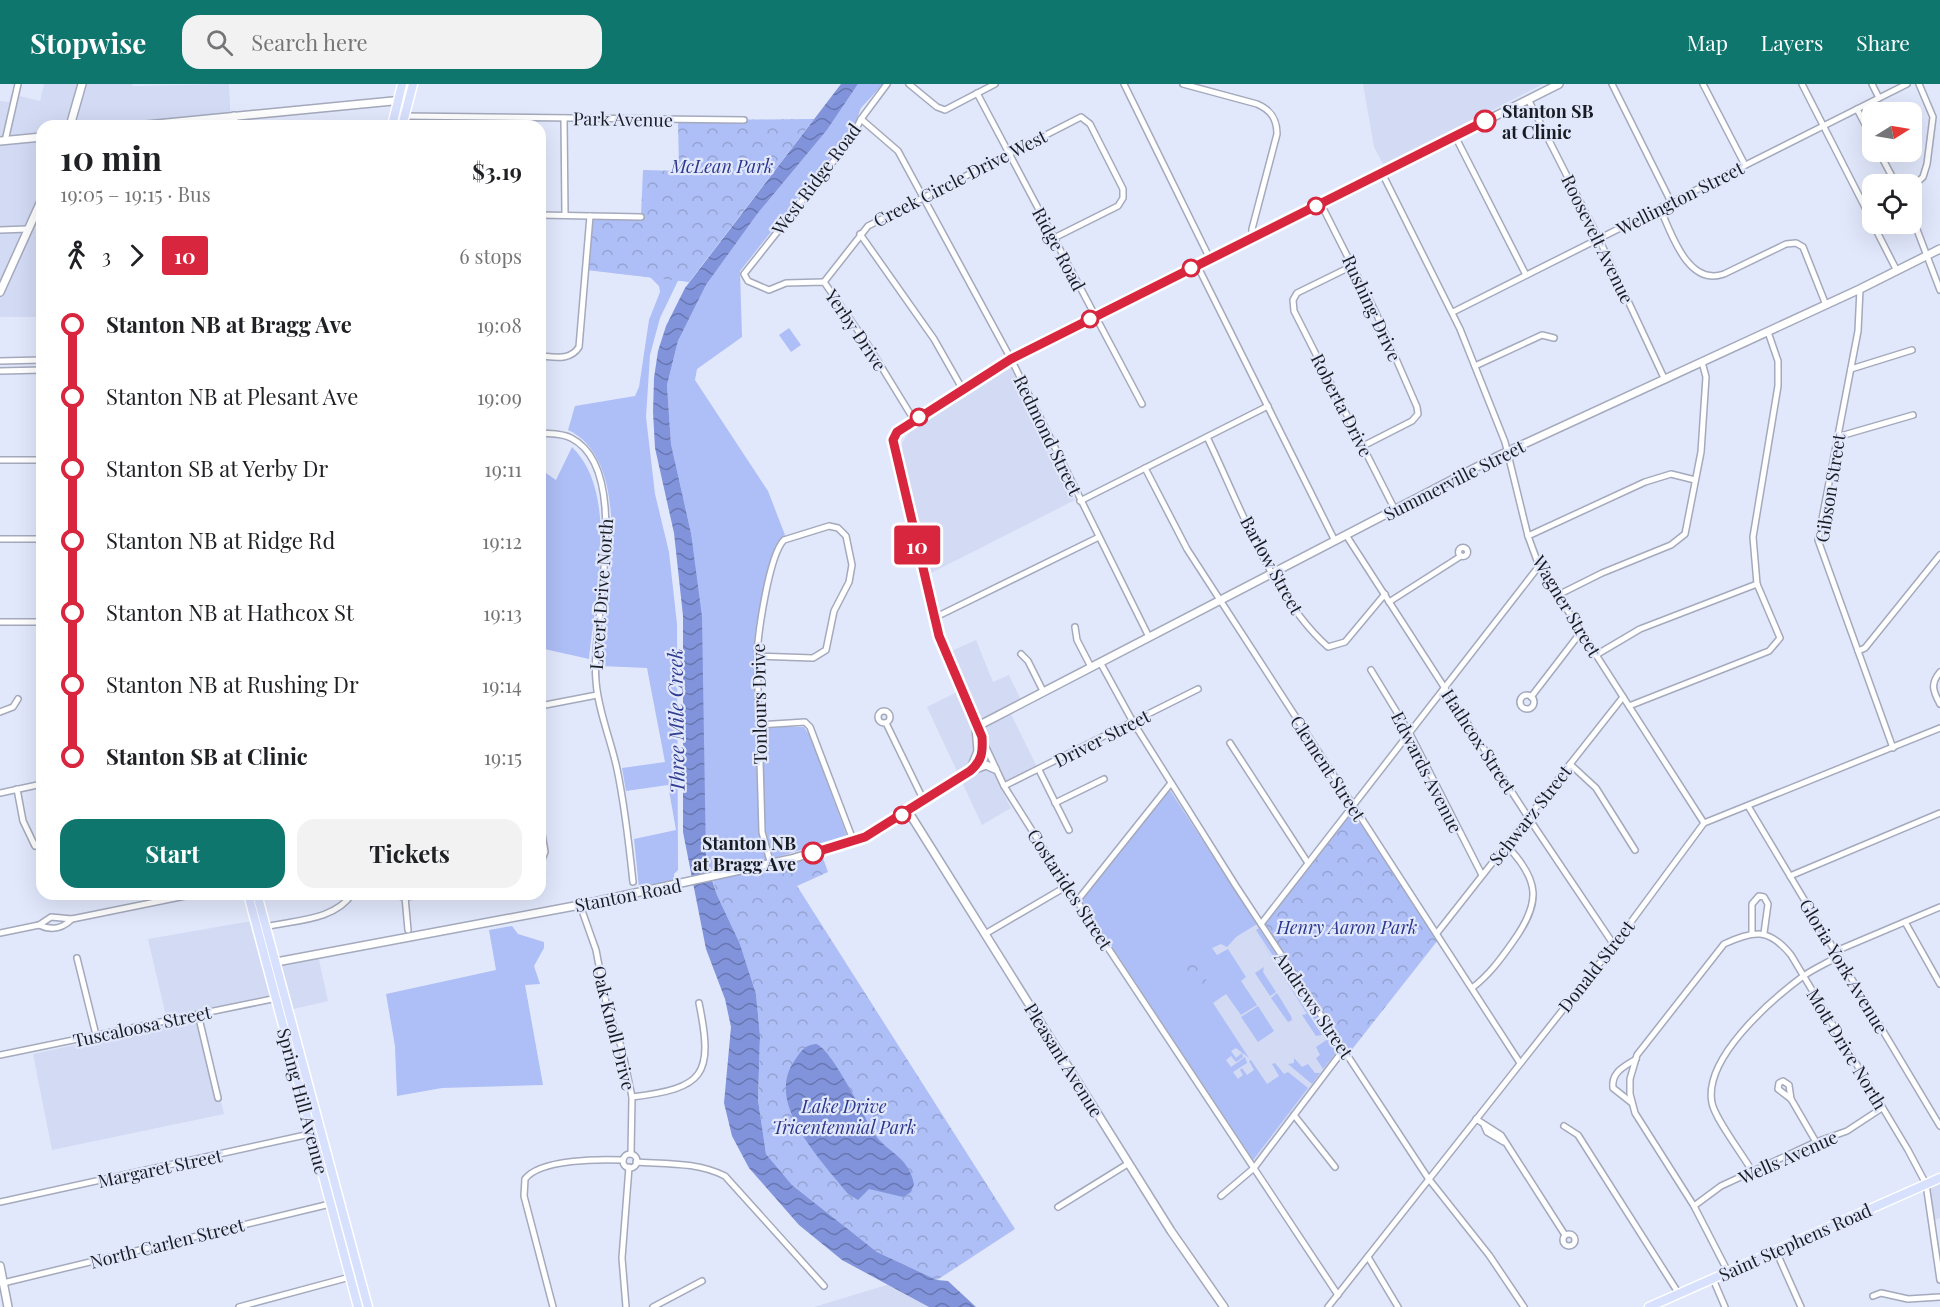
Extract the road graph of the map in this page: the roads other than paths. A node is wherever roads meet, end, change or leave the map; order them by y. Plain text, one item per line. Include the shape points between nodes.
1 (18, 84) edge
2 (82, 84) edge
3 (402, 84) edge
4 (413, 84) edge
5 (887, 84) edge
6 (909, 84) edge
7 (995, 84) edge
8 (1124, 84) edge
9 (1182, 84) edge
10 (1559, 84) edge
11 (1612, 84) edge
12 (1703, 84) edge
13 (1802, 84) edge
14 (1872, 84) edge
15 (1907, 84) edge
16 (1919, 84) edge
17 (976, 93) junction
18 (1879, 98) junction
19 (398, 99) junction
20 (1528, 99) junction
21 (408, 101) junction
22 (1857, 109) junction
23 (394, 114) junction
24 (234, 115) junction
25 (404, 117) junction
26 (472, 118) joint
27 (564, 118) junction
28 (861, 119) junction
29 (1862, 119) edge
30 (72, 120) edge
31 (189, 120) edge
32 (235, 120) edge
33 (393, 120) edge
34 (403, 120) edge
35 (744, 120) dead end
36 (1824, 126) junction
37 (1455, 136) junction
38 (36, 137) edge
39 (3, 141) edge
40 (1008, 153) junction
41 (1745, 165) junction
42 (1382, 173) junction
43 (1922, 178) edge
44 (921, 196) junction
45 (1862, 200) edge
46 (1671, 202) junction
47 (1321, 204) junction
48 (1660, 208) junction
49 (36, 212) edge
50 (546, 215) edge
51 (565, 215) junction
52 (590, 216) junction
53 (641, 217) dead end
54 (28, 229) junction
55 (0, 230) edge
56 (861, 234) junction
57 (1879, 234) edge
58 (1919, 234) edge
59 (1252, 238) junction
60 (1052, 239) junction
61 (1599, 239) junction
62 (1940, 249) edge
63 (1928, 255) junction
64 (1210, 259) junction
65 (1197, 265) junction
66 (1352, 266) junction
67 (1898, 271) junction
68 (744, 274) joint
69 (1526, 275) junction
70 (824, 282) junction
71 (1860, 289) junction
72 (1940, 290) edge
73 (0, 292) edge
74 (1826, 305) junction
75 (1453, 312) junction
76 (1096, 316) junction
77 (1768, 332) junction
78 (1554, 338) dead end
79 (1912, 350) dead end
80 (546, 356) edge
81 (1011, 359) junction
82 (36, 360) edge
83 (0, 362) edge
84 (1702, 362) junction
85 (1475, 366) junction
86 (1851, 369) junction
87 (36, 370) edge
88 (0, 371) edge
89 (1665, 380) junction
90 (963, 390) junction
91 (1142, 405) dead end
92 (1268, 406) junction
93 (1913, 415) dead end
94 (914, 420) junction
95 (546, 434) edge
96 (1207, 437) junction
97 (1837, 437) junction
98 (1363, 446) junction
99 (1507, 451) junction
100 (0, 460) edge
101 (36, 460) edge
102 (1145, 468) junction
103 (1695, 480) junction
104 (1080, 501) junction
105 (1395, 510) junction
106 (1347, 535) junction
107 (1528, 536) junction
108 (1099, 537) junction
109 (0, 539) edge
110 (36, 539) edge
111 (1335, 541) junction
112 (1940, 555) edge
113 (1461, 556) dead end
114 (1539, 566) junction
115 (1272, 573) junction
116 (1757, 584) junction
117 (1385, 594) junction
118 (1558, 595) junction
119 (1220, 600) junction
120 (1389, 602) junction
121 (934, 618) junction
122 (0, 622) edge
123 (36, 622) edge
124 (1075, 627) dead end
125 (1581, 632) junction
126 (1149, 638) junction
127 (1858, 651) junction
128 (1021, 654) dead end
129 (1596, 655) junction
130 (757, 656) junction
131 (1100, 662) junction
132 (1091, 667) junction
133 (1371, 670) dead end
134 (1940, 672) edge
135 (1444, 687) junction
136 (1198, 689) dead end
137 (1043, 691) junction
138 (597, 695) junction
139 (1531, 697) dead end
140 (1623, 697) junction
141 (18, 699) dead end
142 (1940, 704) edge
143 (546, 705) edge
144 (1629, 706) junction
145 (0, 712) edge
146 (1133, 722) junction
147 (886, 723) dead end
148 (759, 725) junction
149 (976, 726) junction
150 (1940, 728) edge
151 (1410, 732) junction
152 (982, 737) junction
153 (1230, 742) dead end
154 (1893, 748) junction
155 (1569, 764) junction
156 (995, 770) junction
157 (1039, 770) junction
158 (970, 771) junction
159 (1104, 779) dead end
160 (1171, 783) junction
161 (36, 785) edge
162 (1004, 786) junction
163 (17, 789) junction
164 (0, 793) edge
165 (924, 801) junction
166 (1055, 803) junction
167 (1352, 806) junction
168 (1748, 806) junction
169 (908, 811) junction
170 (1940, 813) edge
171 (1528, 817) junction
172 (1704, 823) junction
173 (1069, 830) dead end
174 (853, 840) junction
175 (1506, 845) junction
176 (35, 846) dead end
177 (1635, 850) dead end
178 (1308, 863) junction
179 (771, 865) junction
180 (1482, 875) junction
181 (1790, 876) junction
182 (633, 882) dead end
183 (1067, 886) junction
184 (165, 900) edge
185 (250, 900) edge
186 (258, 900) edge
187 (347, 900) edge
188 (405, 900) edge
189 (1077, 901) junction
190 (580, 905) junction
191 (1940, 907) edge
192 (72, 919) junction
193 (1905, 922) junction
194 (1261, 924) junction
195 (39, 926) junction
196 (265, 927) junction
197 (408, 930) dead end
198 (0, 933) edge
199 (1437, 933) junction
200 (1764, 933) junction
201 (985, 934) junction
202 (1752, 934) junction
203 (1614, 945) junction
204 (1837, 954) junction
205 (76, 958) dead end
206 (270, 963) junction
207 (1803, 976) junction
208 (1940, 984) edge
209 (1473, 988) junction
210 (279, 997) junction
211 (699, 1003) dead end
212 (198, 1014) junction
213 (96, 1035) junction
214 (1344, 1049) junction
215 (0, 1055) edge
216 (1636, 1059) junction
217 (1520, 1063) junction
218 (632, 1097) junction
219 (218, 1098) dead end
220 (1791, 1099) dead end
221 (1632, 1103) junction
222 (1882, 1108) junction
223 (1294, 1115) junction
224 (1476, 1119) junction
225 (1564, 1126) dead end
226 (1940, 1126) edge
227 (315, 1133) junction
228 (1816, 1142) junction
229 (631, 1154) junction
230 (623, 1160) junction
231 (636, 1162) junction
232 (1129, 1163) junction
233 (629, 1167) junction
234 (1335, 1167) dead end
235 (1254, 1168) junction
236 (1752, 1171) junction
237 (1428, 1178) junction
238 (1940, 1178) edge
239 (1926, 1184) junction
240 (1221, 1196) dead end
241 (0, 1202) edge
242 (330, 1204) junction
243 (1694, 1206) junction
244 (1058, 1207) dead end
245 (1565, 1235) dead end
246 (1776, 1251) junction
247 (1368, 1257) junction
248 (1939, 1264) edge
249 (0, 1266) edge
250 (1728, 1272) junction
251 (350, 1277) junction
252 (1713, 1279) junction
253 (1940, 1280) edge
254 (702, 1281) dead end
255 (3, 1283) junction
256 (824, 1286) dead end
257 (1679, 1294) junction
258 (3, 1295) edge
259 (1338, 1295) junction
260 (1873, 1296) dead end
261 (1940, 1297) edge
262 (8, 1307) edge
263 (239, 1307) edge
264 (358, 1307) edge
265 (368, 1307) edge
266 (553, 1307) edge
267 (627, 1307) edge
268 (653, 1307) edge
269 (1224, 1307) edge
270 (1328, 1307) edge
271 (1398, 1307) edge
272 (1524, 1307) edge
273 (1650, 1307) edge
274 (1725, 1307) edge
275 (1801, 1307) edge

1 - 39 street
2 - 30 street
3 - 19 main road
4 - 21 main road
5 - 28 street, West Ridge Road
6 - 17 street via 945,110
7 - 17 street
8 - 64 street
9 - 59 street via 1266,108 1276,120 1277,134
10 - 20 street
11 - 46 street
12 - 41 street
13 - 36 street
14 - 18 street
15 - 18 street, Wellington Street
16 - 43 street via 1933,117 1928,164
17 - 40 street, Ridge Road
18 - 22 street, Wellington Street
19 - 21 street
19 - 23 main road
19 - 24 street
20 - 37 street
20 - 61 street, Roosevelt Avenue
21 - 25 main road
22 - 29 street
22 - 36 street, Wellington Street
23 - 25 street, Park Avenue
23 - 33 main road
24 - 31 street
24 - 32 street
25 - 26 street, Park Avenue
25 - 34 main road
26 - 27 street, Park Avenue
27 - 35 street, Park Avenue
27 - 51 street
28 - 44 street, Redmond Street via 898,151
28 - 68 street, West Ridge Road via 851,139
36 - 41 street, Wellington Street
36 - 45 street
37 - 42 street
37 - 69 street
38 - 39 street
40 - 44 street, Creek Circle Drive West
40 - 60 street, Ridge Road
40 - 60 street, Creek Circle Drive West via 1075,118 1090,124 1123,189 1123,198 1118,206
41 - 46 street, Wellington Street
42 - 47 street
42 - 75 street, Wagner Street
44 - 56 street, Creek Circle Drive West via 868,226
44 - 81 street, Redmond Street
46 - 48 street, Wellington Street
47 - 59 street
47 - 66 street, Rushing Drive
48 - 61 street, Wellington Street
48 - 74 street via 1690,264 1703,275 1724,274 1786,244 1803,247
49 - 54 street
50 - 51 street
51 - 52 street
52 - 53 street
52 - 80 street via 579,347 568,357
54 - 55 street
54 - 73 street
56 - 70 street, Creek Circle Drive West
56 - 90 street via 934,339
57 - 67 street
58 - 63 street
59 - 64 street
60 - 76 street, Ridge Road
61 - 69 street, Wellington Street
61 - 89 street, Roosevelt Avenue
62 - 63 street, Summerville Street
63 - 67 street, Summerville Street
63 - 72 street
64 - 65 street
65 - 76 street
65 - 92 street
66 - 98 street, Rushing Drive via 1418,414 1412,421
66 - 98 street, Roberta Drive via 1297,292 1293,300 1294,312
67 - 71 street, Summerville Street
68 - 70 street, Yerby Drive via 748,281 769,290 786,283
69 - 75 street, Wellington Street
70 - 94 street, Yerby Drive
71 - 74 street, Summerville Street
71 - 86 street, Gibson Street
74 - 77 street, Summerville Street
75 - 85 street, Wagner Street
76 - 81 street
76 - 91 street, Ridge Road
77 - 84 street, Summerville Street
77 - 116 street via 1778,361 1778,386 1753,537
78 - 85 street via 1542,335
79 - 86 street
81 - 90 street
81 - 104 street, Redmond Street
82 - 83 street
84 - 89 street, Summerville Street
84 - 103 street via 1706,377
85 - 99 street, Wagner Street
86 - 97 street, Gibson Street
87 - 88 street
89 - 99 street, Summerville Street
90 - 94 street
92 - 96 street
92 - 111 street
93 - 97 street
94 - 121 street, Costarides Street via 897,432 893,440
95 - 138 street, Levert Drive North via 571,438 586,450 601,483 607,522 595,661
96 - 102 street
96 - 115 street, Barlow Street
97 - 127 street, Gibson Street via 1818,540
98 - 105 street, Roberta Drive
99 - 105 street, Summerville Street
99 - 107 street, Wagner Street
100 - 101 street
102 - 104 street
102 - 119 street, Clement Street via 1167,515
103 - 107 street via 1671,474 1645,482
103 - 118 street via 1685,534 1671,545
104 - 108 street, Redmond Street
105 - 106 street, Summerville Street
106 - 111 street, Summerville Street
106 - 117 street, Hathcox Street
107 - 114 street, Wagner Street
108 - 121 street
108 - 126 street, Redmond Street
109 - 110 street
111 - 115 street, Summerville Street
112 - 127 street
113 - 120 street
114 - 118 street, Wagner Street
114 - 135 street
115 - 117 street, Barlow Street via 1305,623 1328,647 1345,642
115 - 119 street, Summerville Street
116 - 129 street via 1640,629
116 - 144 street via 1780,638 1778,644 1769,651
117 - 120 street, Hathcox Street
118 - 125 street, Wagner Street
119 - 126 street, Summerville Street
119 - 167 street, Clement Street
120 - 135 street, Hathcox Street
121 - 149 street, Costarides Street
122 - 123 street
124 - 132 street
125 - 129 street, Wagner Street
125 - 139 street
126 - 131 street, Summerville Street
127 - 154 street, Gibson Street
128 - 137 street
129 - 140 street, Wagner Street
130 - 130 street, Tonlours Drive via 779,545 829,526 838,528 846,536 852,565 849,582 834,611 826,650 813,658
130 - 148 street, Tonlours Drive
131 - 132 street, Summerville Street
131 - 146 street, Andrews Street
132 - 137 street, Summerville Street
133 - 151 street, Edwards Avenue
134 - 142 street via 1933,682 1933,692
135 - 151 street
135 - 171 street, Hathcox Street
136 - 146 street, Driver Street
137 - 149 street, Summerville Street
138 - 143 street
138 - 182 street, Levert Drive North via 618,771
140 - 144 street, Wagner Street
140 - 155 street, Schwarz Street
141 - 145 street via 13,707
144 - 172 street, Wagner Street
146 - 157 street, Driver Street
146 - 160 street, Andrews Street
147 - 165 street
148 - 174 street via 805,722 816,740
148 - 179 street, Tonlours Drive via 762,832
149 - 152 street, Costarides Street
149 - 158 street via 978,751
150 - 154 street
151 - 167 street
151 - 180 street, Edwards Avenue
152 - 156 street, Costarides Street
152 - 158 street via 982,756
153 - 178 street
154 - 168 street
155 - 171 street, Schwarz Street
155 - 177 street via 1596,788
156 - 158 street via 986,765
156 - 162 street, Costarides Street
157 - 162 street, Driver Street
157 - 166 street
158 - 165 street, Stanton Road
159 - 166 street
160 - 189 street
160 - 194 street, Andrews Street
161 - 163 street
162 - 183 street, Costarides Street
163 - 164 street
163 - 176 street via 22,821
165 - 169 street, Stanton Road
166 - 173 street
167 - 178 street
167 - 199 street, Clement Street
168 - 172 street
168 - 181 street, Gloria York Avenue
169 - 174 street, Stanton Road
169 - 201 street, Pleasant Avenue
170 - 181 street
171 - 175 street, Schwarz Street
171 - 203 street, Hathcox Street
172 - 203 street, Donald Street
174 - 179 street, Stanton Road
175 - 180 street, Schwarz Street
175 - 209 street via 1524,863 1531,880 1529,919 1491,973
178 - 194 street
179 - 190 street, Stanton Road
180 - 199 street, Schwarz Street
181 - 204 street, Gloria York Avenue
183 - 189 street, Costarides Street
183 - 201 street
184 - 192 street
185 - 206 main road, Spring Hill Avenue
186 - 196 main road, Spring Hill Avenue
187 - 196 street via 331,913
188 - 197 street
189 - 235 street, Costarides Street
190 - 206 street, Stanton Road
190 - 218 street, Oak Knoll Drive via 596,950
191 - 193 street
192 - 195 street via 52,929
192 - 195 street via 51,917
193 - 204 street
193 - 208 street
194 - 214 street, Andrews Street
195 - 198 street
196 - 206 main road, Spring Hill Avenue
199 - 209 street, Clement Street
200 - 202 street
200 - 202 street via 1768,904 1759,896 1752,904
200 - 207 street, Mott Drive North via 1781,943
201 - 232 street, Pleasant Avenue
202 - 216 street via 1724,944
203 - 217 street, Donald Street
204 - 207 street
204 - 226 street, Gloria York Avenue
205 - 213 street
206 - 210 main road, Spring Hill Avenue
207 - 222 street, Mott Drive North
207 - 236 street via 1759,1015 1717,1065 1711,1083 1712,1107
209 - 217 street, Clement Street
210 - 212 street, Tuscaloosa Street
210 - 227 main road, Spring Hill Avenue
211 - 218 street via 705,1038 701,1069 695,1079 682,1089
212 - 213 street, Tuscaloosa Street
212 - 219 street
213 - 215 street, Tuscaloosa Street
214 - 223 street
214 - 237 street, Andrews Street
216 - 221 street via 1630,1079
216 - 221 street via 1617,1072 1612,1082 1613,1088
217 - 224 street, Donald Street
218 - 229 street, Oak Knoll Drive
220 - 228 street
221 - 243 street
222 - 228 street, Wells Avenue via 1847,1131
222 - 239 street, Mott Drive North
223 - 234 street
223 - 235 street
224 - 237 street, Donald Street
224 - 245 street via 1501,1136
225 - 257 street via 1578,1135
227 - 241 street, Margaret Street
227 - 242 main road, Spring Hill Avenue
227 - 265 main road, Spring Hill Avenue
228 - 236 street, Wells Avenue
229 - 230 street
229 - 231 street
230 - 233 street
230 - 266 street via 574,1162 538,1170 525,1179 524,1196
231 - 233 street
231 - 256 street via 708,1168 725,1176
232 - 244 street
232 - 269 street, Pleasant Avenue
233 - 267 street via 622,1268
235 - 240 street
235 - 259 street, Costarides Street
236 - 243 street, Wells Avenue via 1721,1186
237 - 247 street, Donald Street
237 - 272 street, Andrews Street via 1490,1255
238 - 239 main road, Saint Stephens Road
239 - 246 main road, Saint Stephens Road
239 - 248 street
242 - 251 main road, Spring Hill Avenue
242 - 255 street, North Carlen Street
243 - 250 street
246 - 250 main road, Saint Stephens Road
246 - 275 street
247 - 259 street, Donald Street
247 - 271 street
248 - 253 street
249 - 255 street
250 - 252 main road, Saint Stephens Road
251 - 263 street
251 - 264 main road, Spring Hill Avenue
252 - 257 main road, Saint Stephens Road
252 - 274 street
254 - 268 street
255 - 258 street
257 - 273 main road, Saint Stephens Road
258 - 262 street
259 - 270 street, Donald Street
260 - 261 street via 1881,1293 1908,1299

